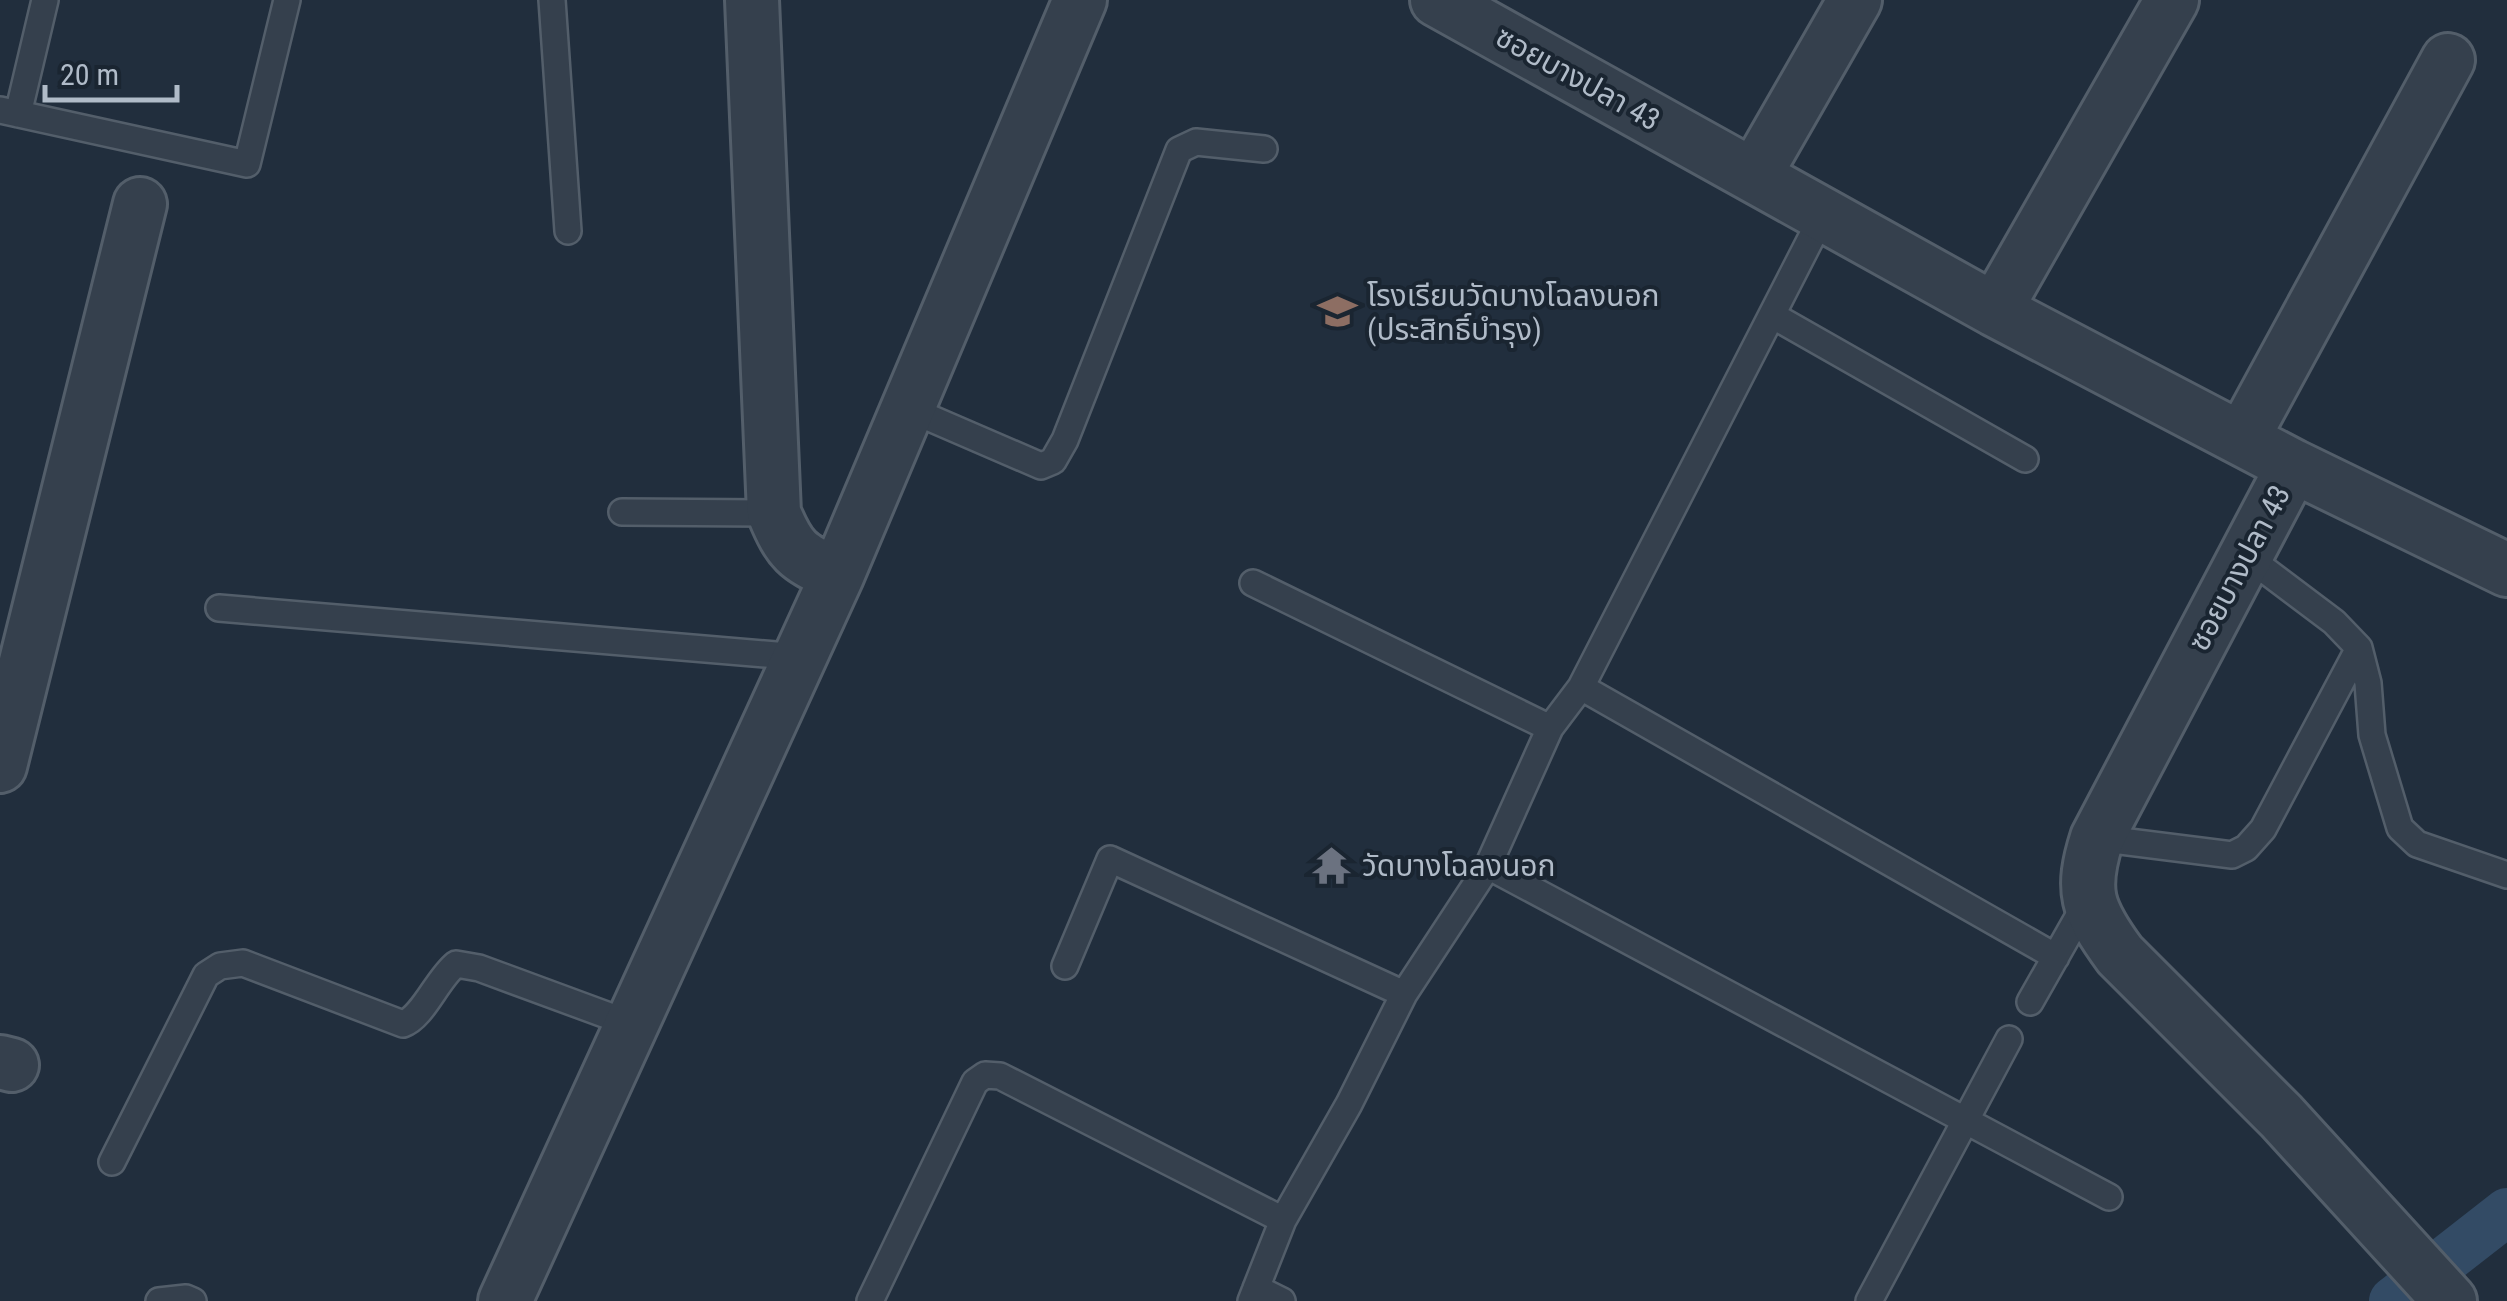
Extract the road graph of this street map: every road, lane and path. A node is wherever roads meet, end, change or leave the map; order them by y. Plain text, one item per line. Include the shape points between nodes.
1 (45, 0) edge
2 (288, 0) edge
3 (552, 0) edge
4 (752, 0) edge
5 (1080, 0) edge
6 (1438, 0) edge
7 (1854, 0) edge
8 (2172, 0) edge
9 (1504, 16) edge
10 (2448, 60) dead end
11 (9, 112) edge
12 (1264, 149) dead end
13 (1754, 176) junction
14 (140, 204) dead end
15 (1823, 215) junction
16 (568, 231) dead end
17 (1996, 310) junction
18 (1772, 314) junction
19 (909, 410) junction
20 (2242, 439) junction
21 (2025, 459) dead end
22 (2294, 466) junction
23 (622, 512) dead end
24 (774, 513) junction
25 (2245, 555) junction
26 (2507, 570) edge
27 (837, 576) junction
28 (1253, 584) dead end
29 (219, 608) dead end
30 (2359, 648) junction
31 (800, 657) junction
32 (1581, 687) junction
33 (1550, 728) junction
34 (0, 766) edge
35 (2097, 838) junction
36 (1488, 866) junction
37 (2507, 875) edge
38 (2089, 898) junction
39 (2056, 956) junction
40 (1064, 966) dead end
41 (1404, 994) junction
42 (2030, 1002) dead end
43 (632, 1024) junction
44 (2009, 1039) dead end
45 (1965, 1120) junction
46 (112, 1162) dead end
47 (2109, 1197) dead end
48 (1283, 1220) junction
49 (1253, 1294) edge
50 (159, 1301) edge
51 (193, 1301) edge
52 (505, 1301) edge
53 (870, 1301) edge
54 (1282, 1301) edge
55 (1869, 1301) edge
56 (2450, 1301) edge

1 - 11 lane
2 - 11 lane via 247,164
3 - 16 lane
4 - 24 street
5 - 19 street
6 - 9 street, ซอยบางปลา 43
7 - 13 street
8 - 17 street
9 - 13 street, ซอยบางปลา 43
10 - 20 street
12 - 19 lane via 1196,142 1179,150 1053,461 1041,466
13 - 15 street, ซอยบางปลา 43
14 - 34 street
15 - 17 street, ซอยบางปลา 43
15 - 18 lane
17 - 20 street, ซอยบางปลา 43
18 - 21 lane
18 - 32 lane
19 - 27 street
20 - 22 street, ซอยบางปลา 43
22 - 25 street, ซอยบางปลา 43
22 - 26 street
23 - 24 lane
24 - 27 street via 787,544
25 - 30 lane
25 - 35 street, ซอยบางปลา 43
27 - 31 street
28 - 33 lane
29 - 31 lane
30 - 35 lane via 2263,830 2246,848 2232,855
30 - 37 lane via 2372,734 2400,828 2417,844
31 - 43 street
32 - 33 lane
32 - 39 lane
33 - 36 lane
35 - 38 street, ซอยบางปลา 43 via 2086,872
36 - 41 lane
36 - 45 lane
38 - 39 lane
38 - 56 street via 2120,955 2281,1116
39 - 42 lane
40 - 41 lane via 1110,859
41 - 48 lane
43 - 46 lane via 456,964 404,1024 243,962 220,966 206,975
43 - 52 street
44 - 45 lane
45 - 47 lane
45 - 55 lane
48 - 49 lane
48 - 53 lane via 1000,1076 985,1075 974,1082
49 - 54 lane
50 - 51 lane

